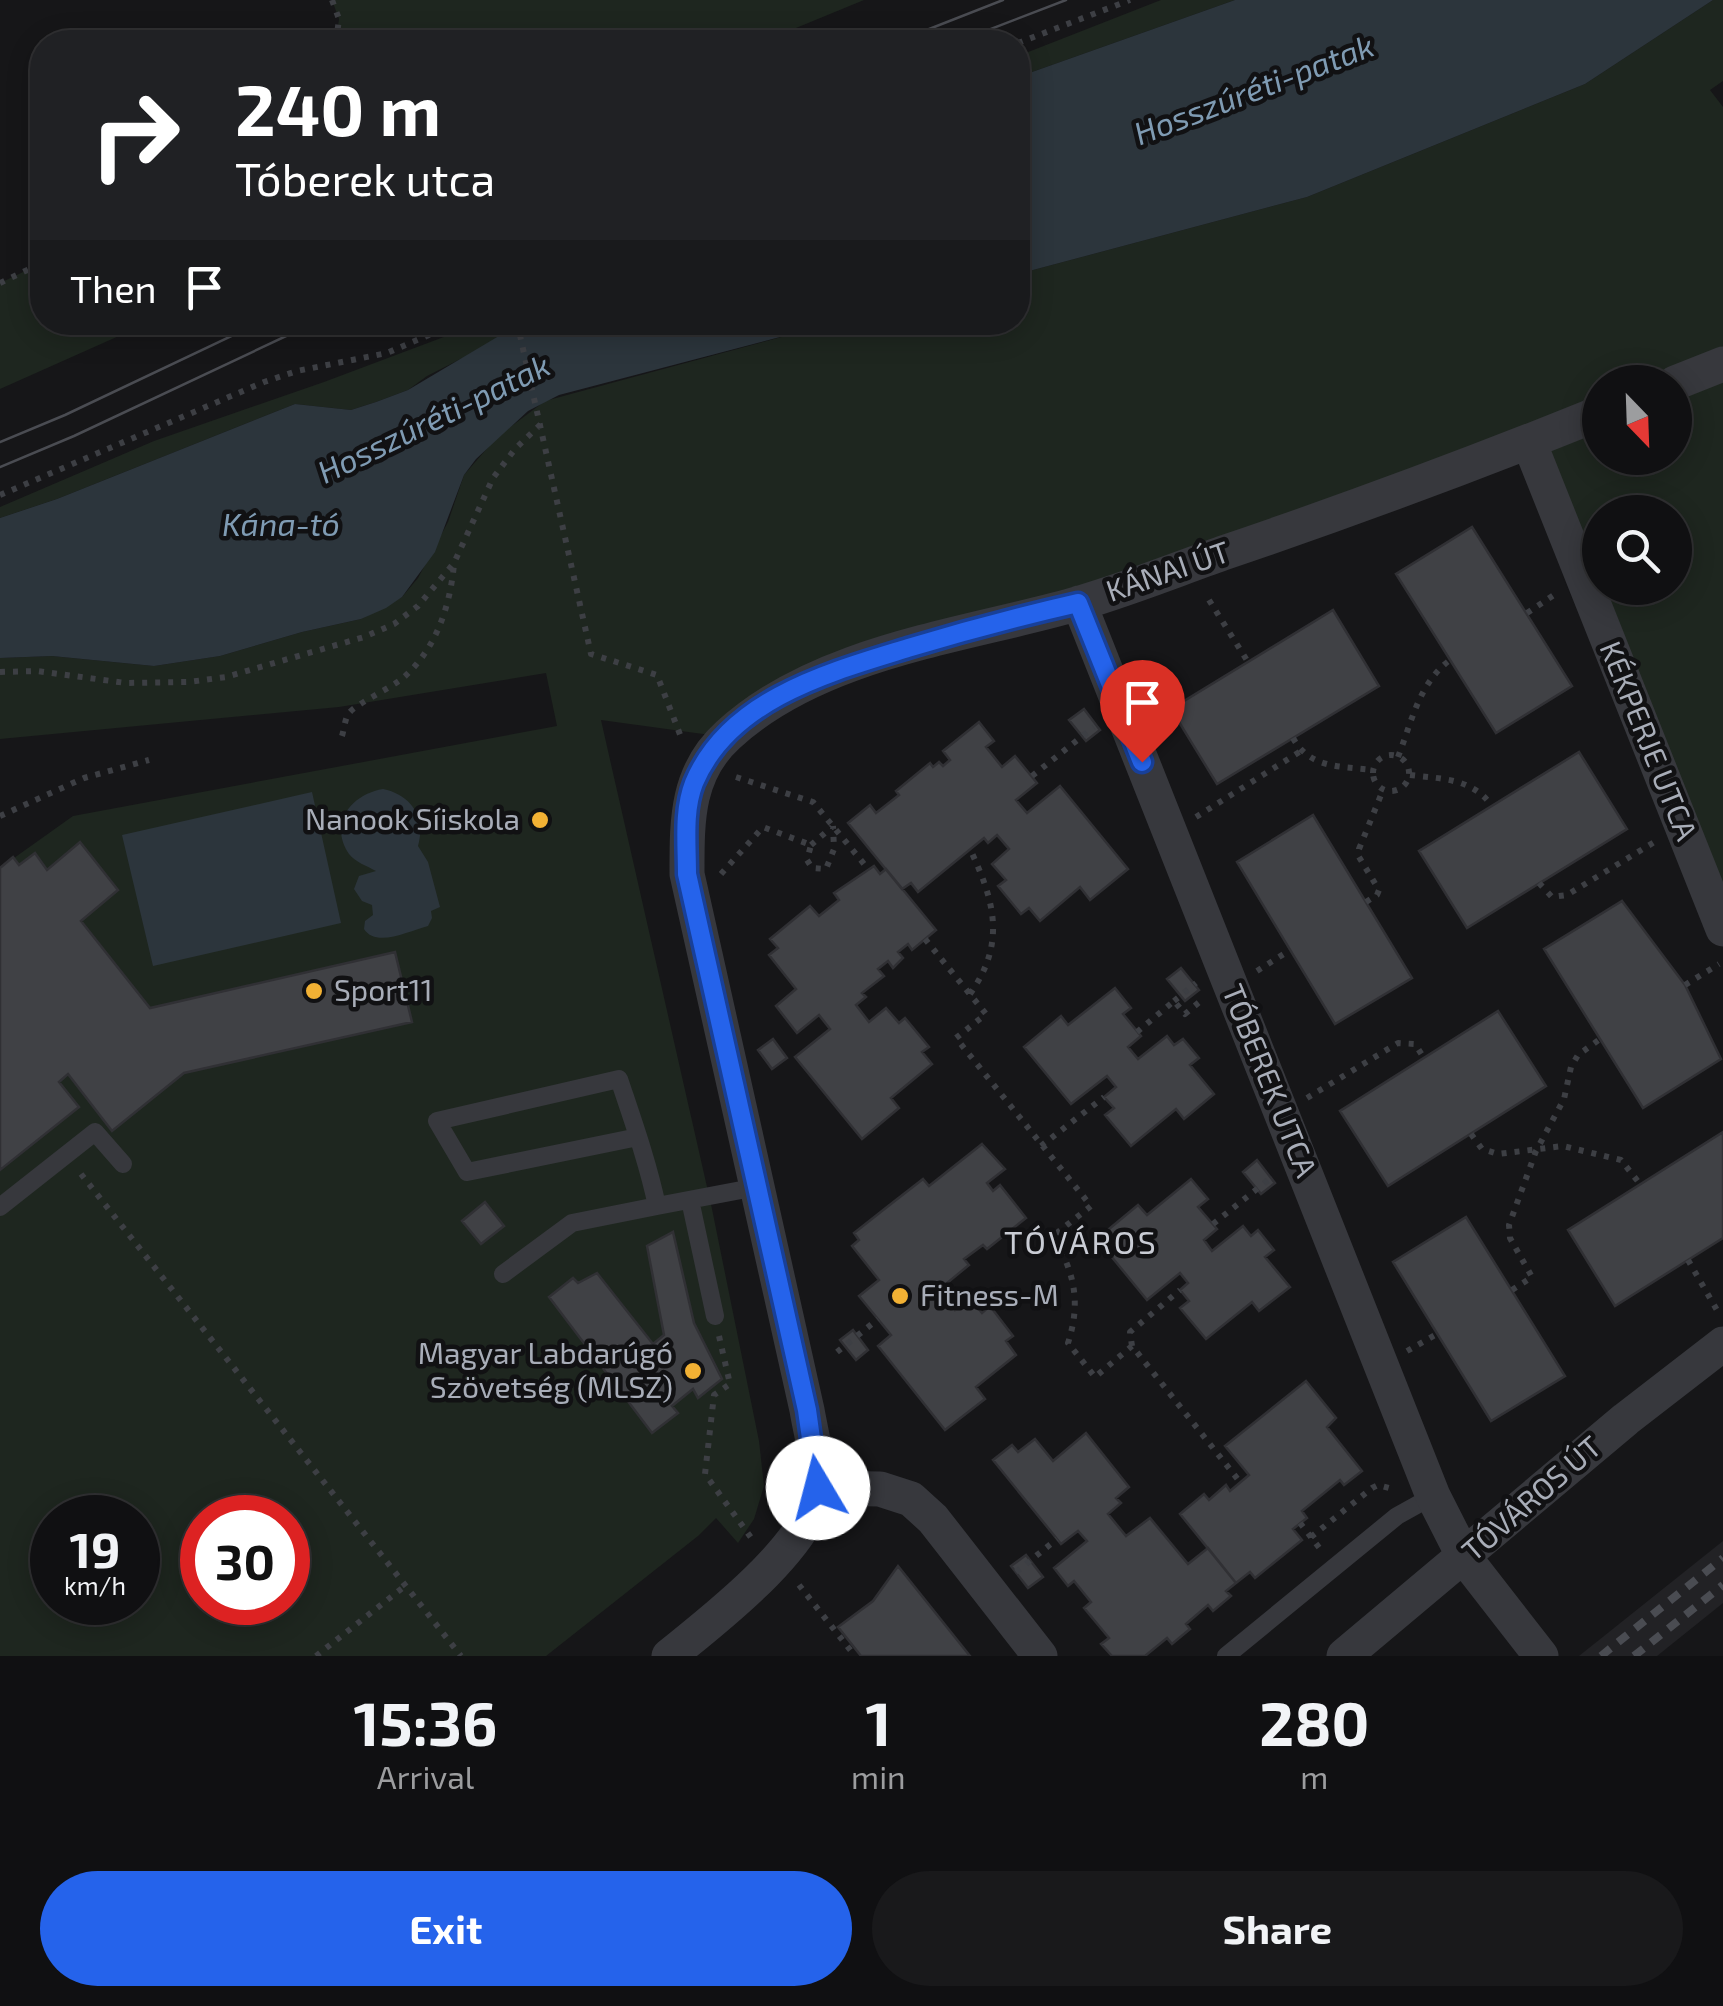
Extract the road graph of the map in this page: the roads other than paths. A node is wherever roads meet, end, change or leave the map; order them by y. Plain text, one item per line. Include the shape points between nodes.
1 (1723, 364) edge
2 (1692, 376) edge
3 (1582, 420) edge
4 (1529, 442) junction
5 (1078, 603) junction
6 (1721, 947) edge
7 (638, 1138) junction
8 (123, 1164) dead end
9 (757, 1186) junction
10 (690, 1200) junction
11 (657, 1206) junction
12 (0, 1207) edge
13 (503, 1274) dead end
14 (715, 1316) road end
15 (1722, 1331) edge
16 (818, 1488) junction
17 (1418, 1492) junction
18 (1464, 1557) junction
19 (669, 1656) edge
20 (1040, 1656) edge
21 (1226, 1656) edge
22 (1344, 1656) edge
23 (1542, 1656) edge

1 - 2 street
3 - 4 street, KÁNAI ÚT
4 - 5 street, KÁNAI ÚT
4 - 6 street, KÉKPERJE UTCA
5 - 9 street, KÁNAI ÚT via 806,682 754,712 708,757 687,812 687,874
5 - 17 street, TÓBEREK UTCA
7 - 7 lane via 467,1172 437,1120 618,1079
7 - 11 lane
8 - 12 lane via 96,1132
9 - 10 lane
9 - 16 street, KÁNAI ÚT
10 - 11 lane
10 - 14 lane
11 - 13 lane via 572,1222
15 - 18 street, TÓVÁROS ÚT
16 - 19 street via 807,1519 776,1561
16 - 20 street via 880,1489 911,1499 934,1519
17 - 18 street, TÓBEREK UTCA
17 - 21 lane
18 - 22 street, TÓVÁROS ÚT
18 - 23 street, TÓBEREK UTCA

